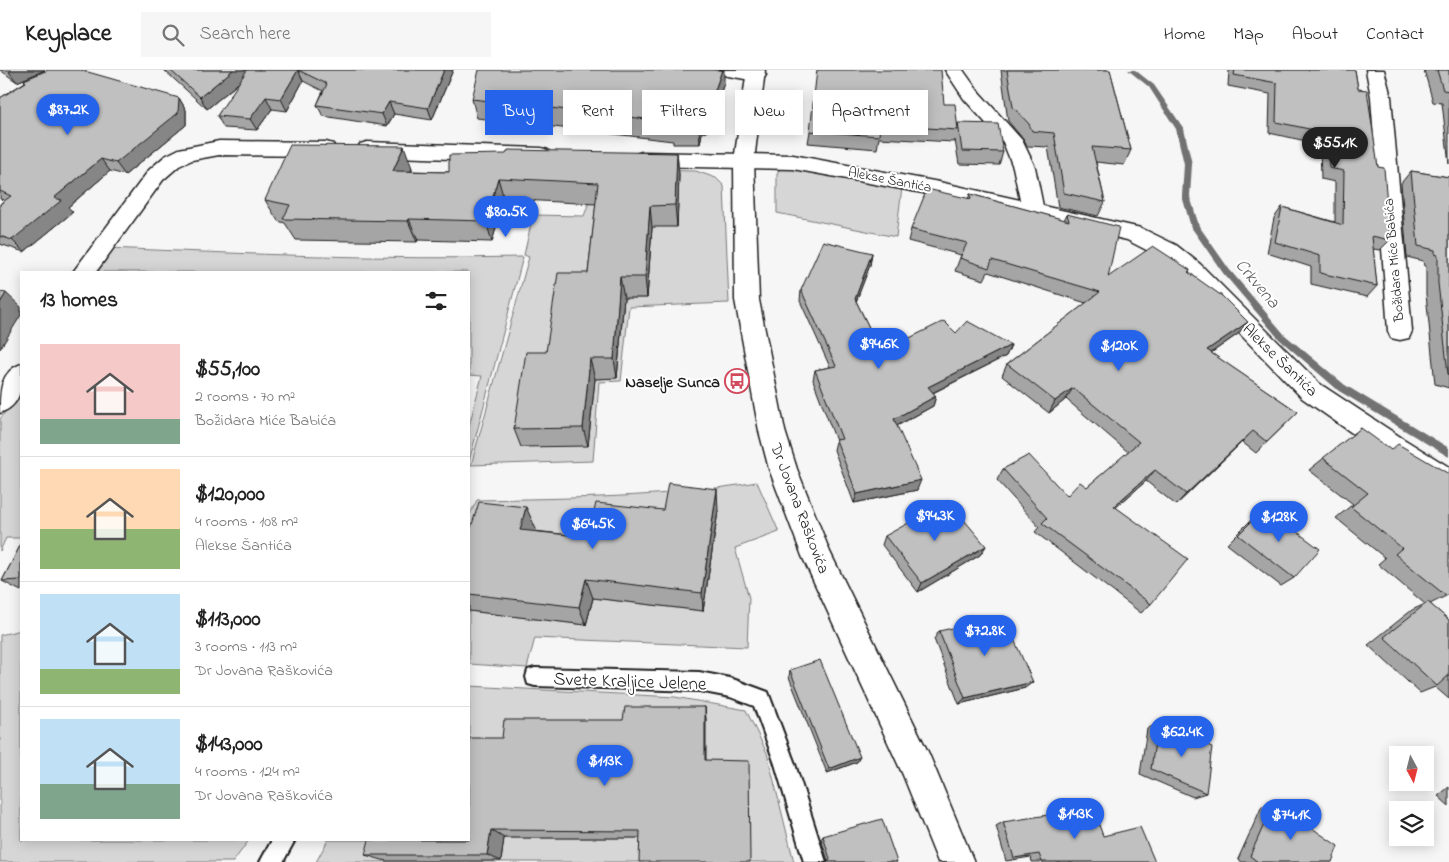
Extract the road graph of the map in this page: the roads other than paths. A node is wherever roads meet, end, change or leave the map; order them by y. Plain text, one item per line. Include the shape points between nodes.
1 (724, 70) edge
2 (954, 70) edge
3 (1375, 70) edge
4 (756, 72) edge
5 (559, 156) edge
6 (624, 158) edge
7 (744, 161) junction
8 (1033, 210) junction
9 (85, 271) edge
10 (1400, 330) dead end
11 (20, 375) edge
12 (0, 402) edge
13 (1449, 481) edge
14 (535, 677) dead end
15 (283, 841) edge
16 (271, 862) edge
17 (815, 862) edge
18 (956, 862) edge

1 - 4 street
2 - 8 street via 1012,140 1024,167
3 - 10 street, Božidara Miće Babića via 1381,97
4 - 7 street, Dr Jovana Raškovića
5 - 9 street via 414,149 206,149 172,161 156,175
6 - 7 street, Alekse Šantića
7 - 8 street, Alekse Šantića via 782,161 852,172
7 - 18 street, Dr Jovana Raškovića via 749,315 772,432 783,469 817,556 917,766
8 - 13 street, Alekse Šantića via 1133,234 1168,250 1213,290 1311,390
11 - 12 street
14 - 17 lane, Svete Kraljice Jelene via 716,683 741,689 761,699
15 - 16 lane

